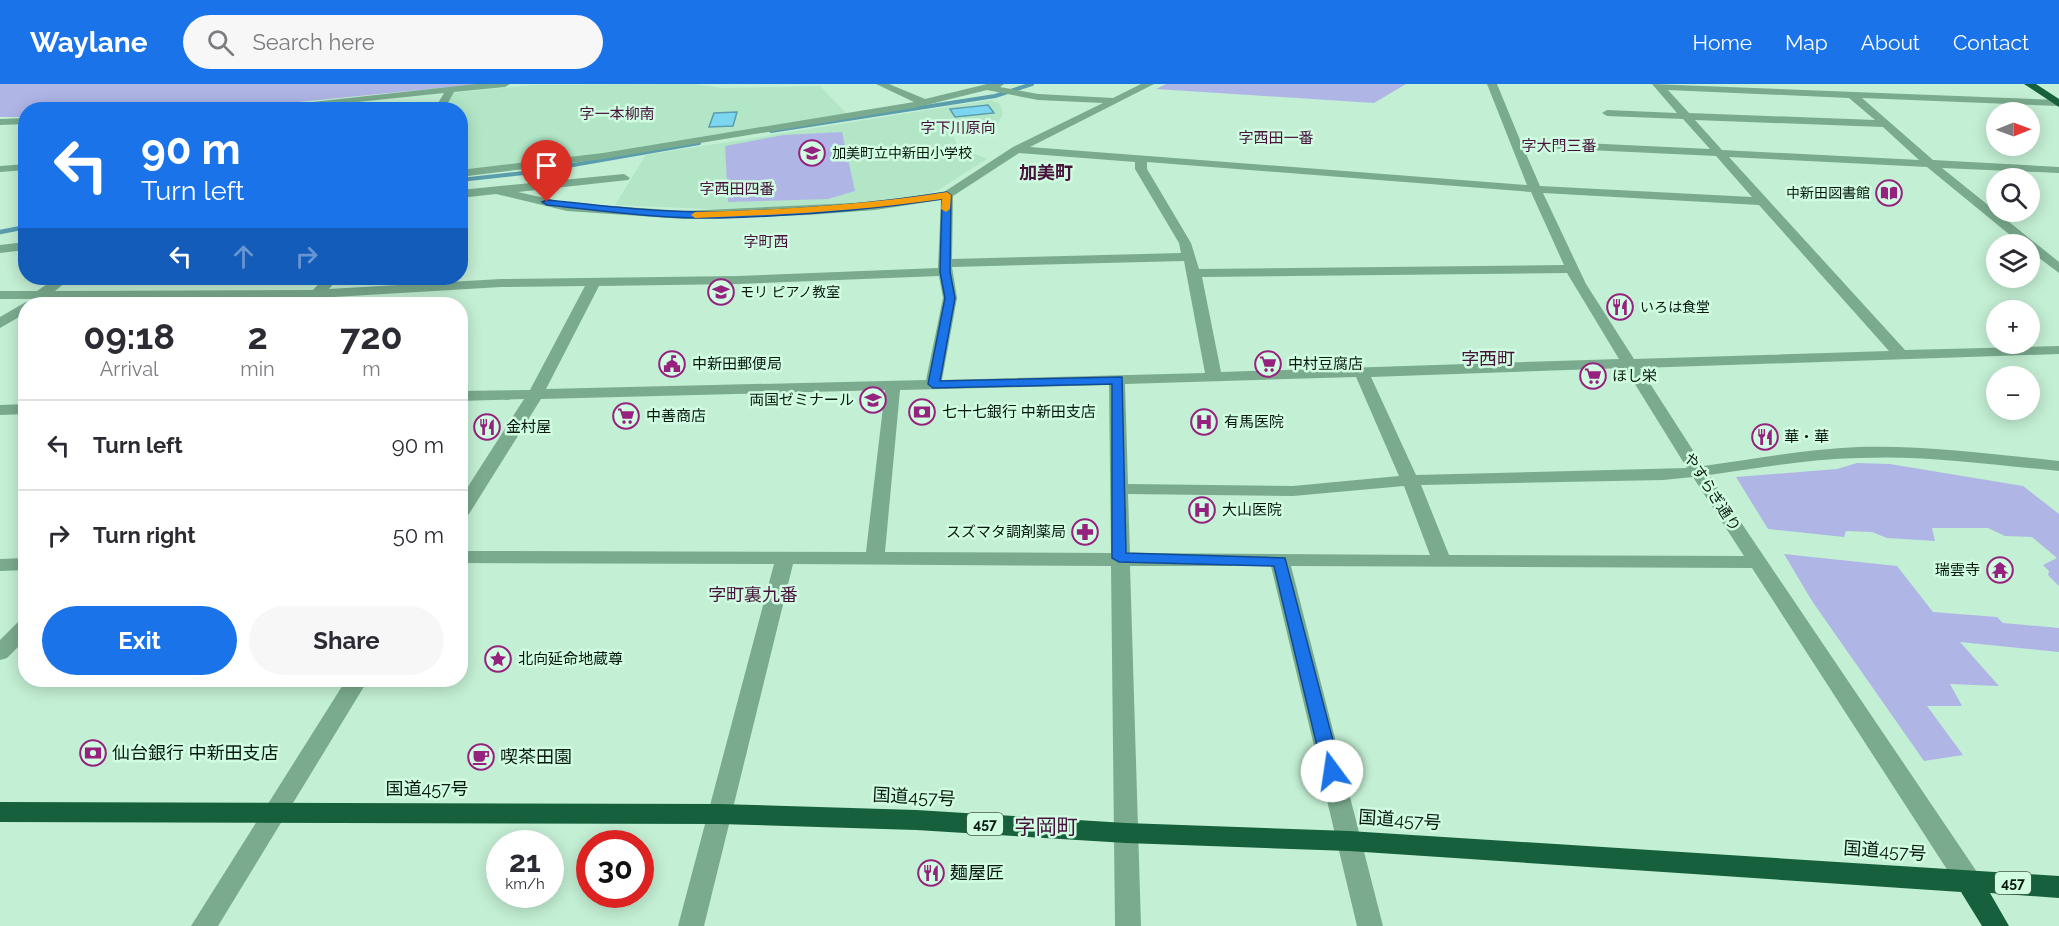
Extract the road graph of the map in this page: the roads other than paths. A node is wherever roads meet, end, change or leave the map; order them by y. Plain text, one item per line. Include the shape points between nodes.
1 (505, 84) edge
2 (880, 84) edge
3 (1149, 84) edge
4 (1492, 84) edge
5 (1839, 84) edge
6 (2029, 84) edge
7 (1658, 86) edge
8 (997, 87) edge
9 (450, 91) junction
10 (1852, 95) junction
11 (1116, 100) junction
12 (331, 102) edge
13 (444, 102) edge
14 (925, 104) junction
15 (2058, 104) edge
16 (1607, 113) dead end
17 (1683, 115) junction
18 (18, 121) edge
19 (0, 122) edge
20 (1884, 124) junction
21 (1516, 143) junction
22 (1017, 149) junction
23 (1717, 154) junction
24 (1141, 160) junction
25 (1932, 165) junction
26 (18, 168) edge
27 (0, 169) edge
28 (2059, 170) edge
29 (468, 173) edge
30 (624, 178) dead end
31 (1535, 189) junction
32 (496, 190) junction
33 (468, 193) edge
34 (947, 195) junction
35 (1760, 201) junction
36 (18, 247) edge
37 (0, 249) edge
38 (1188, 257) junction
39 (945, 268) junction
40 (1573, 268) junction
41 (2059, 269) edge
42 (1194, 273) junction
43 (595, 281) junction
44 (54, 285) edge
45 (325, 285) edge
46 (349, 292) junction
47 (317, 294) junction
48 (0, 295) edge
49 (40, 295) junction
50 (37, 297) edge
51 (344, 297) edge
52 (18, 311) edge
53 (0, 324) edge
54 (2059, 350) edge
55 (1900, 355) junction
56 (1631, 364) junction
57 (1361, 372) junction
58 (1214, 377) junction
59 (1118, 380) junction
60 (933, 384) junction
61 (893, 385) junction
62 (535, 395) junction
63 (468, 396) edge
64 (18, 409) edge
65 (0, 410) edge
66 (2059, 466) edge
67 (1701, 472) junction
68 (1410, 480) junction
69 (1120, 489) junction
70 (468, 501) edge
71 (468, 557) edge
72 (875, 557) junction
73 (1119, 558) junction
74 (785, 560) junction
75 (1442, 560) junction
76 (1280, 562) junction
77 (1758, 562) junction
78 (18, 564) edge
79 (0, 565) edge
80 (18, 634) edge
81 (0, 653) edge
82 (353, 687) edge
83 (0, 812) edge
84 (274, 813) junction
85 (719, 814) junction
86 (1126, 833) junction
87 (1349, 841) junction
88 (1968, 880) junction
89 (2059, 887) edge
90 (204, 926) edge
91 (691, 926) edge
92 (1128, 926) edge
93 (1370, 926) edge
94 (1996, 926) edge

1 - 9 street
2 - 14 street
3 - 11 street
4 - 21 street, やすらぎ通り
5 - 10 street
6 - 15 highway
7 - 10 street
7 - 17 street
8 - 11 street via 1012,94
8 - 14 street
9 - 12 street
9 - 13 street
10 - 15 street
10 - 20 street
11 - 22 street
14 - 29 street via 603,156
16 - 17 street
17 - 20 street
17 - 23 street
18 - 19 street
20 - 25 street
21 - 23 street
21 - 31 street, やすらぎ通り
22 - 24 street
22 - 34 street
23 - 25 street
23 - 35 street
24 - 31 street
24 - 38 street via 1142,170 1185,243
25 - 28 street
25 - 41 street
26 - 27 street
30 - 32 street
31 - 35 street
31 - 40 street, やすらぎ通り
32 - 33 street
32 - 34 street via 567,207 684,215 808,212
34 - 39 street
35 - 55 street
36 - 37 street
38 - 39 street
38 - 42 street
39 - 43 street via 738,280
39 - 60 street via 950,298
40 - 42 street
40 - 56 street, やすらぎ通り via 1579,284
42 - 58 street
43 - 46 street
43 - 62 street
44 - 49 street
45 - 47 street
46 - 47 street
46 - 51 street
47 - 49 street
48 - 49 street
49 - 50 street
52 - 53 street
54 - 55 street
55 - 56 street
56 - 57 street
56 - 67 street, やすらぎ通り
57 - 58 street
57 - 68 street
58 - 59 street
59 - 60 street
59 - 69 street
60 - 61 street
61 - 62 street
61 - 72 street
62 - 63 street
62 - 70 street
64 - 65 street
66 - 67 street via 1866,452 1777,459
67 - 68 street
67 - 77 street, やすらぎ通り
68 - 69 street via 1293,491
68 - 75 street
69 - 73 street
71 - 74 street
72 - 73 street
72 - 74 street
73 - 76 street
73 - 86 street
74 - 85 street
75 - 76 street
75 - 77 street
76 - 87 street
77 - 88 street, やすらぎ通り
78 - 79 street
80 - 81 street
82 - 84 street
83 - 84 highway, 国道457号 / 457
84 - 85 highway, 国道457号 / 457
84 - 90 street
85 - 86 highway, 国道457号 / 457 via 916,820
85 - 91 street
86 - 87 highway, 国道457号 / 457
86 - 92 street
87 - 88 highway, 国道457号 / 457
87 - 93 street
88 - 89 highway, 457
88 - 94 highway

